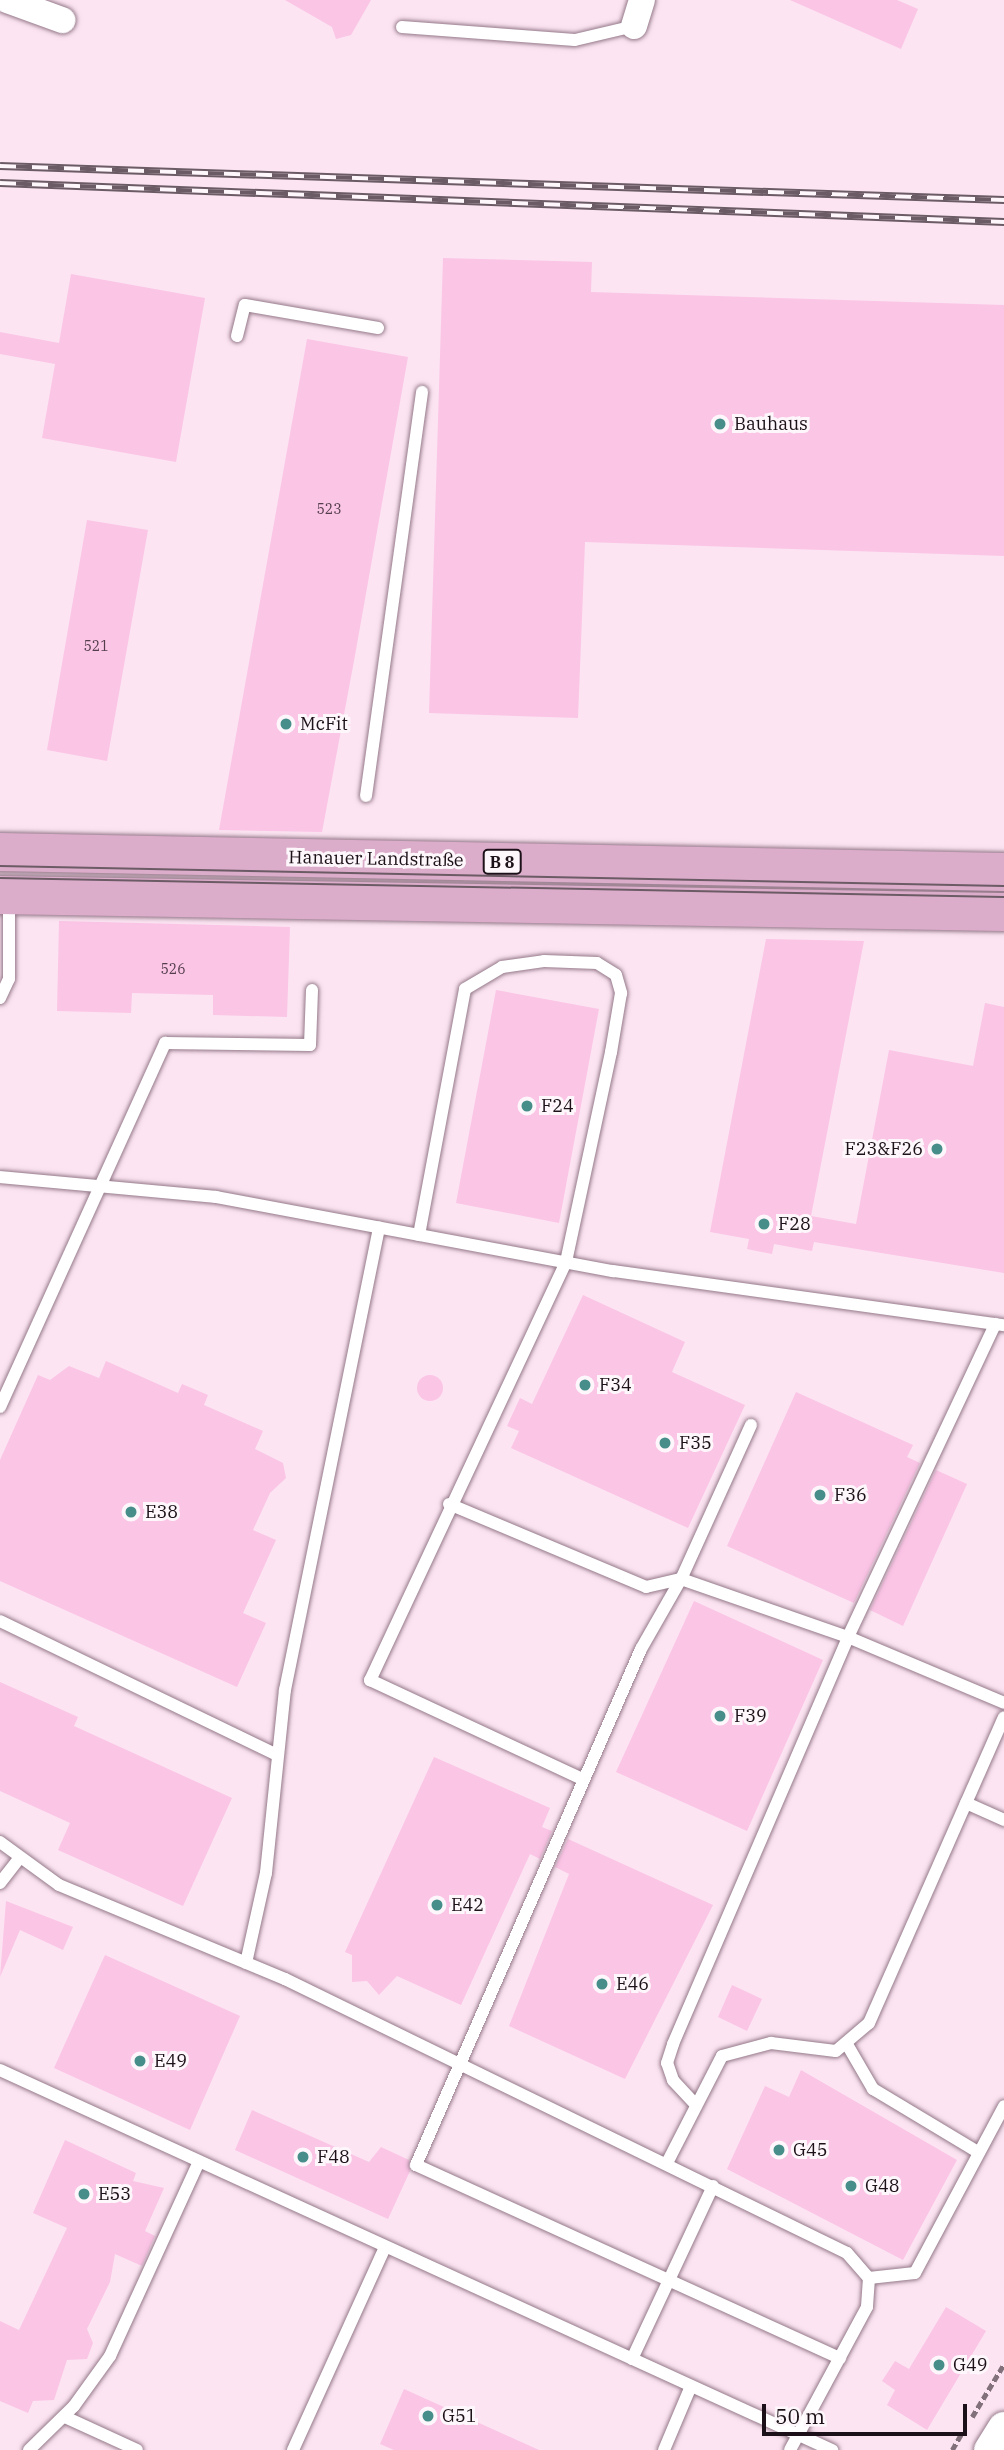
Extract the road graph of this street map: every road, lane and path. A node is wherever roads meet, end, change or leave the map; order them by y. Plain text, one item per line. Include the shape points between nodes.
1 (7, 0) edge
2 (642, 0) edge
3 (62, 20) dead end
4 (634, 26) joint
5 (401, 27) dead end
6 (378, 328) dead end
7 (237, 336) dead end
8 (422, 392) dead end
9 (366, 796) dead end
10 (0, 852) edge
11 (1004, 872) edge
12 (5, 895) edge
13 (1004, 912) edge
14 (312, 990) dead end
15 (0, 998) edge
16 (0, 1177) edge
17 (101, 1186) junction
18 (379, 1227) junction
19 (419, 1235) junction
20 (566, 1262) junction
21 (1000, 1324) edge
22 (0, 1407) edge
23 (751, 1425) dead end
24 (449, 1504) junction
25 (681, 1579) junction
26 (0, 1621) edge
27 (848, 1637) junction
28 (1004, 1703) edge
29 (1004, 1717) edge
30 (275, 1754) junction
31 (584, 1780) junction
32 (966, 1803) junction
33 (1004, 1820) edge
34 (0, 1842) edge
35 (18, 1860) junction
36 (0, 1883) edge
37 (246, 1963) junction
38 (848, 2046) junction
39 (462, 2065) junction
40 (0, 2070) edge
41 (696, 2105) junction
42 (1004, 2106) edge
43 (976, 2151) junction
44 (199, 2162) junction
45 (667, 2163) junction
46 (713, 2186) junction
47 (385, 2247) junction
48 (869, 2278) junction
49 (668, 2281) junction
50 (840, 2358) junction
51 (632, 2359) junction
52 (1004, 2364) edge
53 (691, 2386) junction
54 (65, 2417) junction
55 (1004, 2428) edge
56 (798, 2432) junction
57 (29, 2450) edge
58 (137, 2450) edge
59 (293, 2450) edge
60 (664, 2450) edge
61 (790, 2450) edge
62 (832, 2450) edge
63 (952, 2450) edge
64 (990, 2450) edge

1 - 3 street
2 - 4 street
4 - 5 lane via 575,40
6 - 7 lane via 245,305
8 - 9 lane
10 - 11 main road, Hanauer Landstraße / B 8
12 - 13 main road
12 - 15 lane via 8,986
14 - 17 lane via 310,1045 165,1043
16 - 17 lane
17 - 18 lane via 216,1196
17 - 22 lane
18 - 19 lane
18 - 30 lane
19 - 20 lane
19 - 20 lane via 465,989 502,967 597,963 616,975 621,993
20 - 21 lane
20 - 24 lane
21 - 27 lane
23 - 25 lane
24 - 25 lane via 646,1587
24 - 31 lane via 370,1680
25 - 27 lane
25 - 31 lane via 641,1649
26 - 30 lane
27 - 28 lane
27 - 41 lane via 673,2044 667,2063 673,2080
29 - 32 lane
30 - 37 lane via 266,1873
31 - 39 lane
32 - 33 lane
32 - 38 lane via 869,2023
34 - 35 lane
35 - 36 lane
35 - 37 lane via 94,1901
37 - 39 lane
38 - 41 lane via 817,2051 771,2043 740,2047 722,2056
38 - 43 lane via 873,2089
39 - 45 lane
39 - 49 lane via 416,2165
40 - 44 lane
41 - 45 lane
42 - 43 lane
43 - 48 lane via 915,2273
44 - 47 lane
44 - 54 lane via 110,2356
45 - 46 lane
46 - 48 lane via 821,2238 854,2259
46 - 49 lane
47 - 51 lane
47 - 59 lane
48 - 50 lane via 867,2306
49 - 50 lane
49 - 51 lane
50 - 56 lane
51 - 53 lane
52 - 63 path
53 - 56 lane
53 - 60 lane
54 - 57 lane
54 - 58 lane
55 - 64 street
56 - 61 lane
56 - 62 lane

